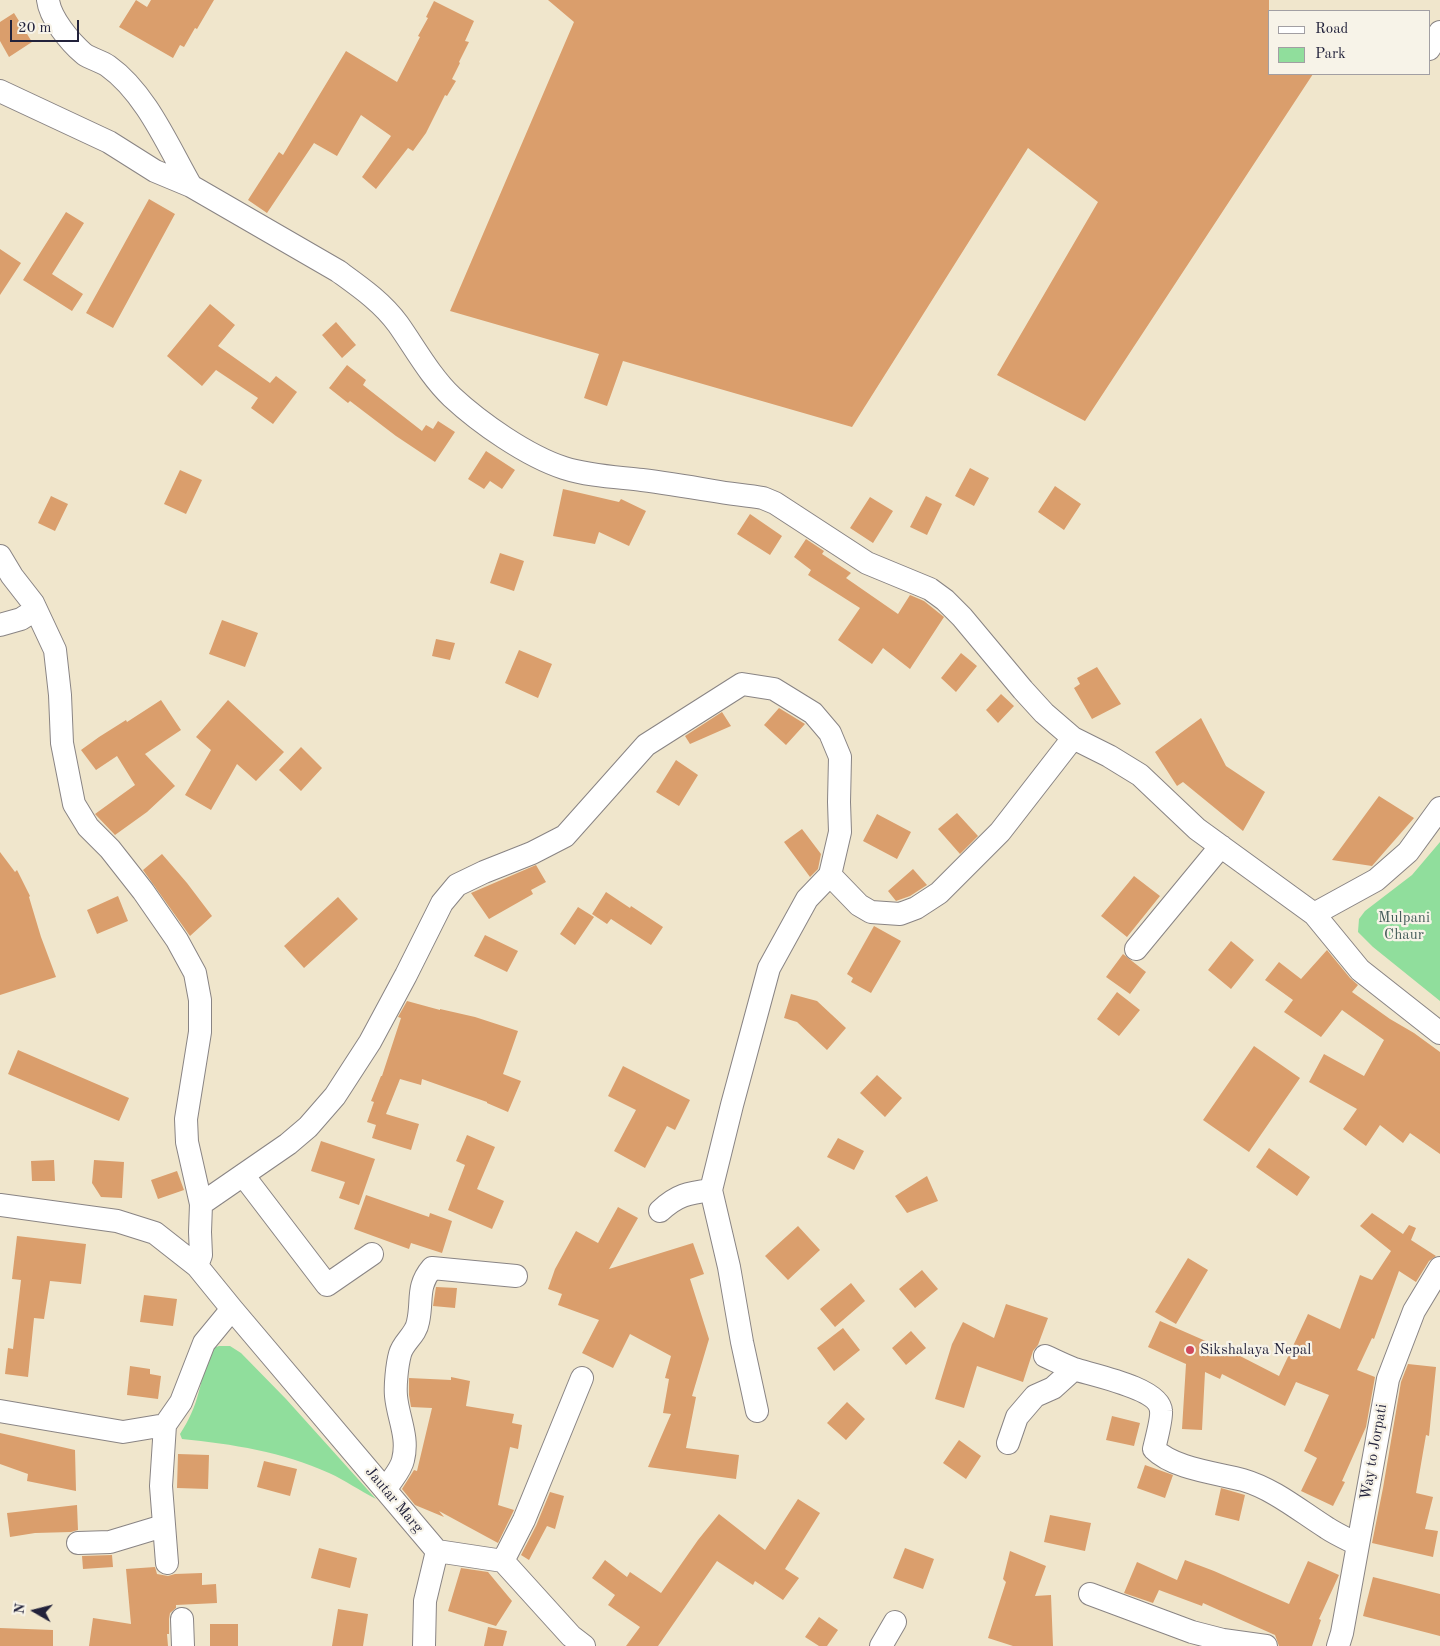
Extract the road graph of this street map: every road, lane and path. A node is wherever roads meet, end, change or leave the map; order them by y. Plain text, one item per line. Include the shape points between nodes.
1 (48, 0) edge
2 (1440, 32) edge
3 (1430, 47) edge
4 (0, 91) edge
5 (191, 186) junction
6 (0, 556) edge
7 (36, 610) junction
8 (0, 625) edge
9 (1073, 738) junction
10 (1440, 808) edge
11 (1221, 846) junction
12 (830, 875) junction
13 (1314, 914) junction
14 (1136, 949) dead end
15 (1440, 1033) edge
16 (243, 1175) junction
17 (712, 1190) junction
18 (201, 1204) junction
19 (0, 1205) edge
20 (660, 1211) dead end
21 (372, 1254) dead end
22 (197, 1266) junction
23 (1440, 1268) edge
24 (516, 1276) dead end
25 (232, 1309) junction
26 (1045, 1356) dead end
27 (1074, 1369) junction
28 (582, 1378) dead end
29 (0, 1411) edge
30 (757, 1411) dead end
31 (165, 1425) junction
32 (1008, 1443) dead end
33 (386, 1489) junction
34 (163, 1526) junction
35 (78, 1543) dead end
36 (1357, 1544) junction
37 (437, 1551) junction
38 (503, 1561) junction
39 (166, 1563) dead end
40 (1090, 1594) dead end
41 (182, 1619) dead end
42 (895, 1622) dead end
43 (183, 1646) edge
44 (424, 1646) edge
45 (584, 1646) edge
46 (881, 1646) edge
47 (1266, 1646) edge
48 (1338, 1646) edge

1 - 5 street via 60,27 85,54 108,66 129,85 147,109
2 - 3 street
4 - 5 street via 109,142 155,170
5 - 9 street via 360,287 381,304 452,396 534,456 586,473 763,498 867,563 930,589 962,617 1044,713
6 - 7 street
7 - 8 street via 21,619
7 - 18 street via 55,650 62,742 74,804 88,827 143,891 196,973 200,1032 186,1119 186,1142
9 - 11 street via 1140,775
9 - 12 street via 1000,832 939,893 916,908 900,914 871,912 859,905
10 - 13 street via 1408,852 1376,880
11 - 13 street
11 - 14 street
12 - 16 street via 840,832 840,757 830,733 813,713 774,689 742,684 646,744 565,836 457,885 442,903 370,1042 335,1096 308,1127
12 - 17 street via 807,899 769,968
13 - 15 street via 1360,970
16 - 18 street
16 - 21 street via 327,1285
17 - 20 street via 688,1193
17 - 30 street
18 - 22 street via 201,1255
19 - 22 street, Jautar Marg via 117,1221 156,1233
22 - 25 street, Jautar Marg
23 - 36 street, Way to Jorpati via 1414,1311 1388,1379
24 - 33 street via 432,1268 425,1277 417,1330 404,1344 398,1369 396,1396 406,1441 403,1462
25 - 31 street via 204,1343 181,1402
25 - 33 street, Jautar Marg
26 - 27 street
27 - 32 street via 1053,1388 1035,1396 1017,1416
27 - 36 street via 1131,1386 1157,1401 1162,1410 1154,1449 1163,1457 1267,1489 1329,1530
28 - 38 street via 524,1520
29 - 31 street via 123,1432
31 - 34 street via 161,1486
33 - 37 street, Jautar Marg
34 - 35 street via 110,1542
34 - 39 street
36 - 48 street, Way to Jorpati
37 - 38 street
37 - 44 street via 424,1601
38 - 45 street via 571,1636
40 - 47 street via 1192,1632
41 - 43 street
42 - 46 street

